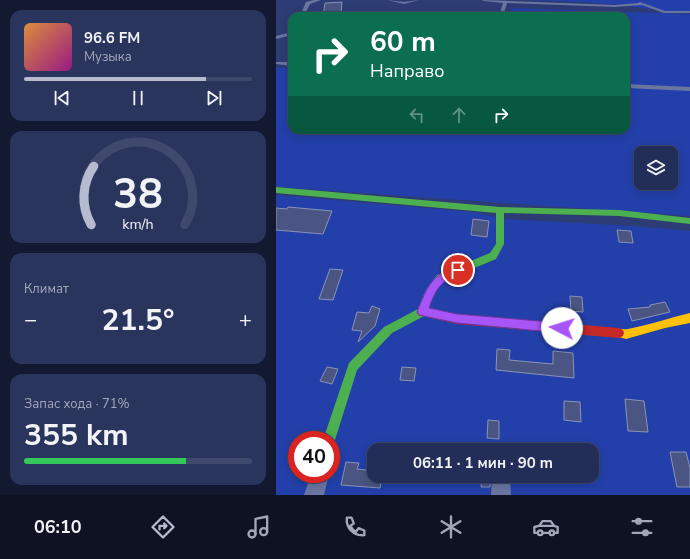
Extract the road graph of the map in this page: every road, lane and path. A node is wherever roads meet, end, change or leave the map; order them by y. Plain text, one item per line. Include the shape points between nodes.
1 (319, 0) edge
2 (389, 0) edge
3 (417, 0) edge
4 (484, 0) edge
5 (635, 0) edge
6 (505, 2) junction
7 (644, 4) junction
8 (304, 12) edge
9 (502, 12) edge
10 (690, 12) edge
11 (288, 34) edge
12 (276, 38) edge
13 (276, 63) edge
14 (288, 64) edge
15 (630, 86) edge
16 (690, 89) edge
17 (276, 190) edge
18 (500, 210) junction
19 (690, 221) edge
20 (422, 312) junction
21 (690, 318) edge
22 (332, 431) edge
23 (317, 483) edge
24 (501, 483) edge
25 (314, 495) edge
26 (501, 495) edge

1 - 8 lane via 308,3
2 - 3 lane via 404,3
4 - 6 lane
5 - 7 lane
6 - 7 lane via 615,6
6 - 9 lane
7 - 10 lane via 664,12
11 - 12 lane
13 - 14 lane
15 - 16 lane
17 - 18 street
18 - 19 street via 619,213
18 - 20 street via 500,244 493,256 440,278 429,293
20 - 21 street via 457,319 626,334
20 - 22 street via 388,330 353,367
23 - 25 street
24 - 26 street

